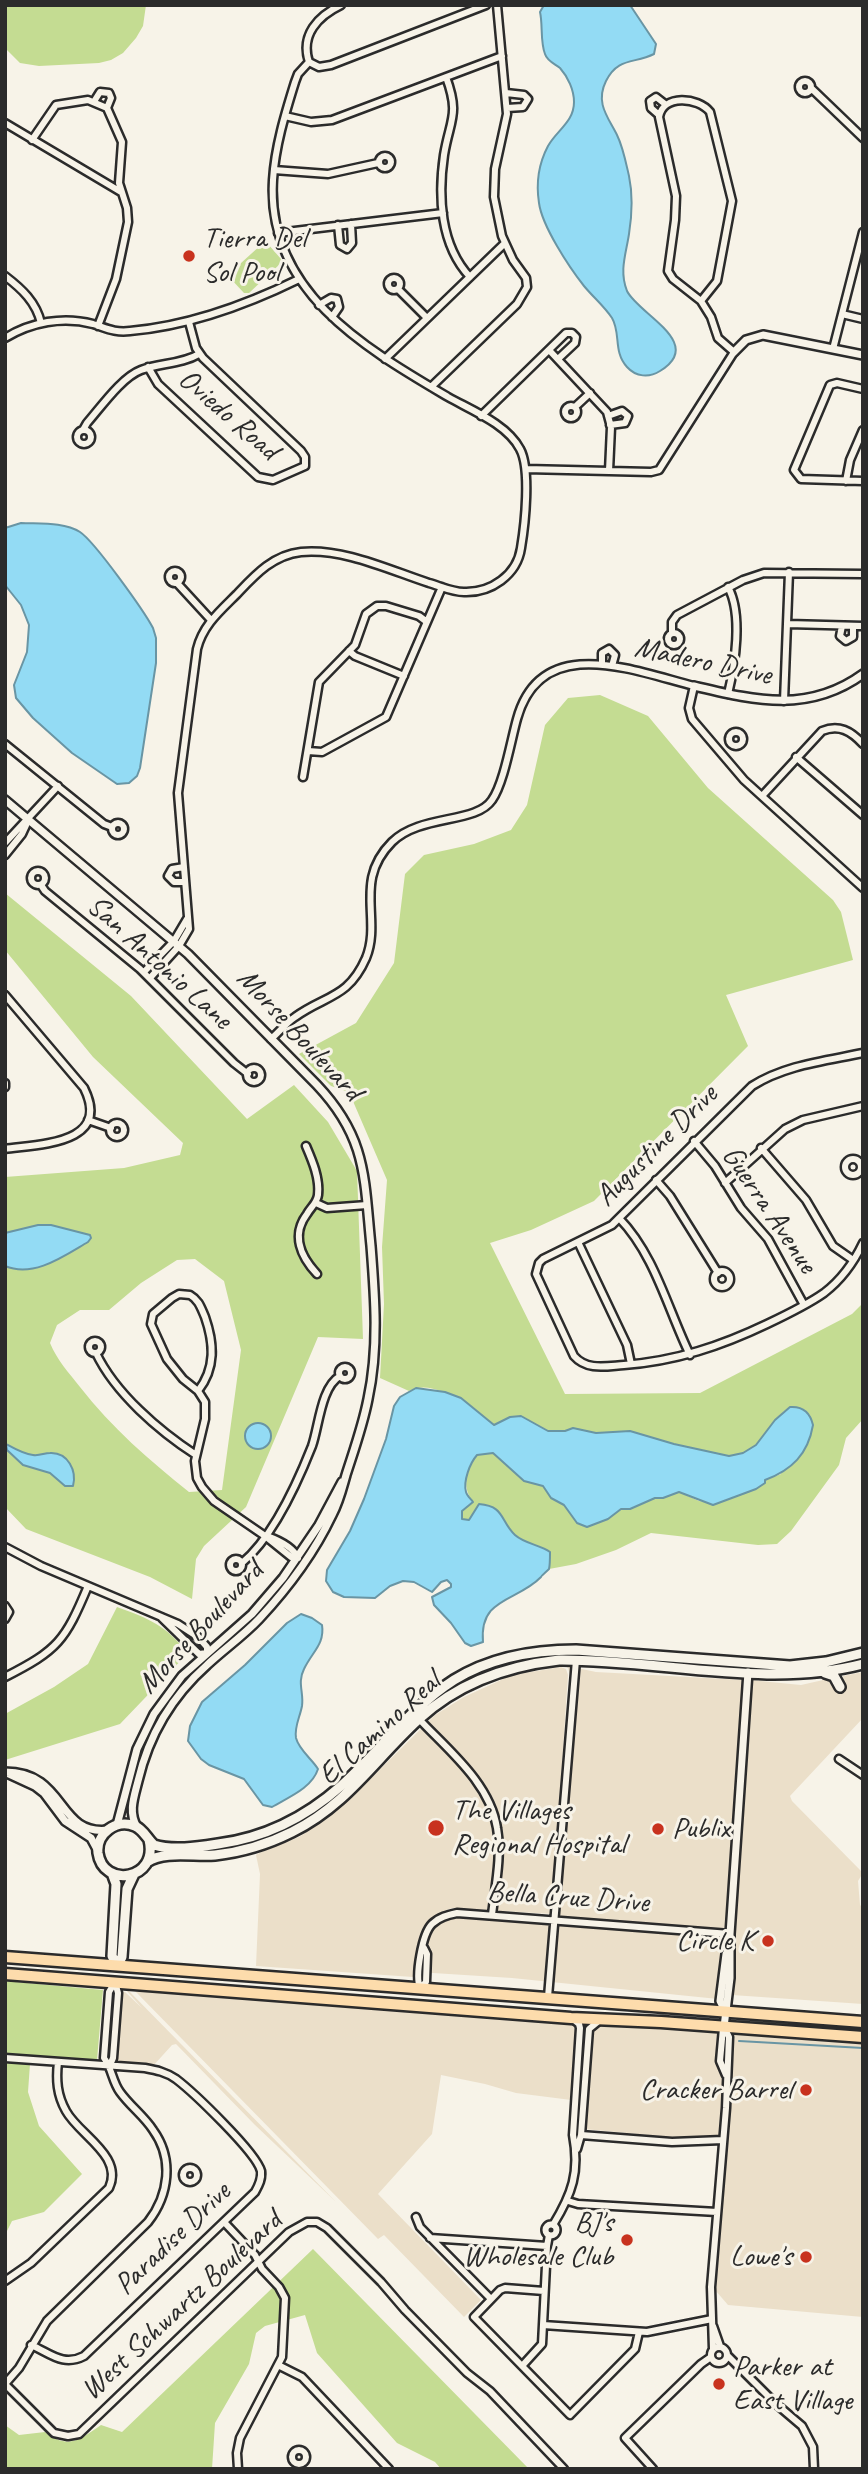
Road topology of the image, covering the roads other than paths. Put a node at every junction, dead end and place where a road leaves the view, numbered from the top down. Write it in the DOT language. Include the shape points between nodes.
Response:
graph roads {
  1 [pos="341,5"];
  2 [pos="486,5"];
  3 [pos="497,5"];
  4 [pos="330,8"];
  5 [pos="502,55"];
  6 [pos="309,62"];
  7 [pos="446,76"];
  8 [pos="811,88"];
  9 [pos="506,93"];
  10 [pos="95,100"];
  11 [pos="107,108"];
  12 [pos="507,108"];
  13 [pos="662,109"];
  14 [pos="285,116"];
  15 [pos="5,123"];
  16 [pos="863,138"];
  17 [pos="32,139"];
  18 [pos="378,163"];
  19 [pos="274,170"];
  20 [pos="121,192"];
  21 [pos="443,213"];
  22 [pos="351,224"];
  23 [pos="338,225"];
  24 [pos="863,232"];
  25 [pos="278,233"];
  26 [pos="505,243"];
  27 [pos="5,276"];
  28 [pos="470,277"];
  29 [pos="299,279"];
  30 [pos="398,289"];
  31 [pos="701,301"];
  32 [pos="319,304"];
  33 [pos="842,314"];
  34 [pos="332,317"];
  35 [pos="427,318"];
  36 [pos="863,319"];
  37 [pos="189,322"];
  38 [pos="41,324"];
  39 [pos="98,326"];
  40 [pos="5,338"];
  41 [pos="833,349"];
  42 [pos="549,350"];
  43 [pos="734,352"];
  44 [pos="199,354"];
  45 [pos="863,355"];
  46 [pos="385,359"];
  47 [pos="558,359"];
  48 [pos="148,367"];
  49 [pos="431,387"];
  50 [pos="863,389"];
  51 [pos="590,393"];
  52 [pos="575,407"];
  53 [pos="481,416"];
  54 [pos="608,416"];
  55 [pos="610,425"];
  56 [pos="83,430"];
  57 [pos="863,430"];
  58 [pos="526,469"];
  59 [pos="609,471"];
  60 [pos="846,481"];
  61 [pos="863,481"];
  62 [pos="789,572"];
  63 [pos="863,574"];
  64 [pos="177,583"];
  65 [pos="442,587"];
  66 [pos="728,587"];
  67 [pos="211,620"];
  68 [pos="427,622"];
  69 [pos="788,624"];
  70 [pos="842,626"];
  71 [pos="853,626"];
  72 [pos="863,626"];
  73 [pos="672,633"];
  74 [pos="349,651"];
  75 [pos="602,664"];
  76 [pos="612,666"];
  77 [pos="404,676"];
  78 [pos="860,676"];
  79 [pos="694,686"];
  80 [pos="863,686"];
  81 [pos="728,694"];
  82 [pos="784,701"];
  83 [pos="729,743"];
  84 [pos="5,744"];
  85 [pos="863,744"];
  86 [pos="308,751"];
  87 [pos="720,751"];
  88 [pos="796,757"];
  89 [pos="303,777"];
  90 [pos="58,786"];
  91 [pos="762,796"];
  92 [pos="5,800"];
  93 [pos="863,815"];
  94 [pos="29,820"];
  95 [pos="112,827"];
  96 [pos="5,844"];
  97 [pos="5,855"];
  98 [pos="184,867"];
  99 [pos="185,882"];
  100 [pos="41,885"];
  101 [pos="862,887"];
  102 [pos="176,943"];
  103 [pos="147,975"];
  104 [pos="5,995"];
  105 [pos="271,1039"];
  106 [pos="863,1053"];
  107 [pos="248,1073"];
  108 [pos="863,1106"];
  109 [pos="88,1120"];
  110 [pos="111,1128"];
  111 [pos="694,1141"];
  112 [pos="306,1146"];
  113 [pos="761,1148"];
  114 [pos="5,1149"];
  115 [pos="656,1180"];
  116 [pos="725,1183"];
  117 [pos="316,1203"];
  118 [pos="368,1205"];
  119 [pos="619,1218"];
  120 [pos="578,1242"];
  121 [pos="863,1243"];
  122 [pos="853,1260"];
  123 [pos="718,1273"];
  124 [pos="317,1274"];
  125 [pos="804,1305"];
  126 [pos="96,1353"];
  127 [pos="690,1355"];
  128 [pos="631,1364"];
  129 [pos="340,1376"];
  130 [pos="198,1391"];
  131 [pos="196,1455"];
  132 [pos="265,1536"];
  133 [pos="5,1547"];
  134 [pos="301,1560"];
  135 [pos="242,1563"];
  136 [pos="88,1586"];
  137 [pos="5,1606"];
  138 [pos="5,1619"];
  139 [pos="207,1653"];
  140 [pos="863,1653"];
  141 [pos="576,1655"];
  142 [pos="212,1660"];
  143 [pos="748,1662"];
  144 [pos="863,1664"];
  145 [pos="845,1669"];
  146 [pos="748,1672"];
  147 [pos="823,1673"];
  148 [pos="5,1677"];
  149 [pos="415,1715"];
  150 [pos="839,1759"];
  151 [pos="5,1772"];
  152 [pos="863,1775"];
  153 [pos="128,1781"];
  154 [pos="137,1783"];
  155 [pos="117,1825"];
  156 [pos="137,1827"];
  157 [pos="108,1830"];
  158 [pos="149,1840"];
  159 [pos="243,1845"];
  160 [pos="98,1851"];
  161 [pos="147,1862"];
  162 [pos="112,1873"];
  163 [pos="134,1874"];
  164 [pos="492,1915"];
  165 [pos="555,1919"];
  166 [pos="730,1934"];
  167 [pos="5,1957"];
  168 [pos="117,1965"];
  169 [pos="5,1974"];
  170 [pos="115,1982"];
  171 [pos="420,1988"];
  172 [pos="548,1997"];
  173 [pos="725,2011"];
  174 [pos="571,2018"];
  175 [pos="600,2020"];
  176 [pos="863,2022"];
  177 [pos="724,2027"];
  178 [pos="863,2037"];
  179 [pos="5,2058"];
  180 [pos="58,2062"];
  181 [pos="110,2065"];
  182 [pos="581,2135"];
  183 [pos="723,2140"];
  184 [pos="576,2151"];
  185 [pos="167,2174"];
  186 [pos="183,2174"];
  187 [pos="568,2201"];
  188 [pos="717,2212"];
  189 [pos="416,2217"];
  190 [pos="224,2222"];
  191 [pos="430,2238"];
  192 [pos="547,2246"];
  193 [pos="258,2262"];
  194 [pos="5,2281"];
  195 [pos="544,2291"];
  196 [pos="491,2299"];
  197 [pos="712,2322"];
  198 [pos="543,2325"];
  199 [pos="639,2332"];
  200 [pos="31,2345"];
  201 [pos="716,2347"];
  202 [pos="727,2355"];
  203 [pos="711,2357"];
  204 [pos="278,2365"];
  205 [pos="522,2366"];
  206 [pos="5,2384"];
  207 [pos="386,2468"];
  208 [pos="238,2469"];
  209 [pos="564,2469"];
  210 [pos="653,2469"];
  211 [pos="814,2469"];
  1 -- 4 [label="street"];
  2 -- 6 [label="street" via="331,65 319,67"];
  3 -- 5 [label="street"];
  4 -- 6 [label="street" via="310,32"];
  5 -- 7 [label="street"];
  5 -- 9 [label="street"];
  6 -- 14 [label="street" via="298,74"];
  7 -- 14 [label="street" via="332,120 311,122"];
  7 -- 21 [label="street" via="454,119 442,171"];
  8 -- 16 [label="street"];
  9 -- 12 [label="street"];
  9 -- 12 [label="street" via="524,95 528,100 523,107"];
  10 -- 11 [label="street"];
  10 -- 11 [label="street" via="100,93 109,93"];
  10 -- 17 [label="street" via="56,105"];
  11 -- 20 [label="street" via="122,142"];
  12 -- 26 [label="street" via="494,184"];
  13 -- 13 [label="street" via="658,98 651,100 650,108"];
  13 -- 31 [label="street" via="676,195 668,269 673,279"];
  13 -- 31 [label="street" via="672,101 704,105 710,112 732,197 717,281"];
  14 -- 19 [label="street"];
  15 -- 17 [label="street"];
  17 -- 20 [label="street"];
  18 -- 19 [label="street" via="328,174"];
  19 -- 25 [label="street"];
  20 -- 39 [label="street" via="128,222 116,279"];
  21 -- 22 [label="street"];
  21 -- 28 [label="street" via="453,254"];
  22 -- 23 [label="street"];
  22 -- 23 [label="street" via="352,243 347,249 340,245"];
  23 -- 25 [label="street"];
  24 -- 33 [label="street"];
  25 -- 29 [label="street"];
  26 -- 28 [label="street"];
  26 -- 49 [label="street" via="526,278 526,292"];
  27 -- 38 [label="street" via="29,298"];
  28 -- 35 [label="street"];
  29 -- 32 [label="street"];
  29 -- 37 [label="street"];
  30 -- 35 [label="street"];
  31 -- 43 [label="street" via="718,338"];
  32 -- 34 [label="street"];
  32 -- 34 [label="street" via="337,299 339,307"];
  33 -- 36 [label="street"];
  33 -- 41 [label="street"];
  34 -- 46 [label="street"];
  35 -- 46 [label="street"];
  37 -- 39 [label="street" via="120,332"];
  37 -- 44 [label="street"];
  38 -- 39 [label="street" via="72,321"];
  38 -- 40 [label="street"];
  41 -- 43 [label="street" via="763,335 746,340"];
  41 -- 45 [label="street"];
  42 -- 47 [label="street"];
  42 -- 47 [label="street" via="566,333 574,335 575,343"];
  42 -- 53 [label="street"];
  43 -- 59 [label="street" via="662,467 651,472"];
  44 -- 48 [label="street"];
  44 -- 48 [label="street, Oviedo Road" via="305,457 305,466 268,481 257,477 158,384"];
  46 -- 49 [label="street"];
  47 -- 51 [label="street"];
  48 -- 56 [label="street" via="130,375"];
  49 -- 53 [label="street"];
  50 -- 60 [label="street" via="830,385 795,465 802,479"];
  51 -- 52 [label="street"];
  51 -- 54 [label="street"];
  53 -- 58 [label="street" via="516,442"];
  54 -- 55 [label="street"];
  54 -- 55 [label="street" via="622,411 628,416 625,423"];
  55 -- 59 [label="street"];
  57 -- 60 [label="street"];
  58 -- 59 [label="street"];
  58 -- 65 [label="street" via="522,545 511,571 480,592"];
  60 -- 61 [label="street"];
  62 -- 63 [label="street"];
  62 -- 66 [label="street" via="756,575"];
  62 -- 69 [label="street"];
  64 -- 67 [label="street"];
  65 -- 67 [label="street" via="335,553 300,552 261,570"];
  65 -- 68 [label="street"];
  66 -- 73 [label="street" via="677,615"];
  66 -- 81 [label="street" via="735,613"];
  67 -- 98 [label="street" via="197,649 178,782"];
  68 -- 74 [label="street" via="377,606 366,614"];
  68 -- 77 [label="street"];
  69 -- 70 [label="street"];
  69 -- 82 [label="street"];
  70 -- 71 [label="street"];
  70 -- 71 [label="street" via="840,636 846,641 853,637"];
  71 -- 72 [label="street"];
  74 -- 77 [label="street"];
  74 -- 86 [label="street" via="318,682"];
  75 -- 76 [label="street, Madero Drive"];
  75 -- 76 [label="street, Madero Drive" via="602,653 609,649 615,655"];
  75 -- 105 [label="street, Madero Drive" via="560,668 528,694 488,806 413,828 388,847 376,864 372,881 370,942 363,963 342,991 296,1016"];
  76 -- 79 [label="street, Madero Drive"];
  77 -- 86 [label="street" via="384,719 322,752"];
  78 -- 80 [label="street"];
  78 -- 82 [label="street, Madero Drive" via="823,694"];
  79 -- 81 [label="street, Madero Drive"];
  79 -- 87 [label="street" via="690,716"];
  81 -- 82 [label="street, Madero Drive"];
  83 -- 87 [label="street"];
  84 -- 90 [label="street"];
  85 -- 88 [label="street" via="849,732 828,729"];
  86 -- 89 [label="street"];
  87 -- 91 [label="street"];
  88 -- 91 [label="street"];
  88 -- 93 [label="street"];
  90 -- 94 [label="street"];
  90 -- 95 [label="street"];
  91 -- 101 [label="street"];
  92 -- 94 [label="street, Morse Boulevard"];
  94 -- 96 [label="street"];
  94 -- 97 [label="street"];
  94 -- 102 [label="street, Morse Boulevard"];
  98 -- 99 [label="street"];
  98 -- 99 [label="street" via="172,869 168,876 171,881"];
  99 -- 102 [label="street" via="189,929"];
  100 -- 103 [label="street, San Antonio Lane"];
  102 -- 103 [label="street"];
  102 -- 105 [label="street, Morse Boulevard"];
  103 -- 107 [label="street, San Antonio Lane"];
  104 -- 109 [label="street" via="84,1088"];
  105 -- 118 [label="street, Morse Boulevard" via="342,1115 358,1149"];
  106 -- 111 [label="street, Augustine Drive" via="792,1068 761,1080"];
  108 -- 113 [label="street" via="803,1120"];
  109 -- 110 [label="street"];
  109 -- 114 [label="street" via="69,1139"];
  111 -- 115 [label="street, Augustine Drive"];
  111 -- 116 [label="street, Guerra Avenue"];
  112 -- 117 [label="street" via="316,1174"];
  113 -- 116 [label="street"];
  113 -- 122 [label="street" via="806,1200 833,1246"];
  115 -- 119 [label="street, Augustine Drive"];
  115 -- 123 [label="street"];
  116 -- 125 [label="street, Guerra Avenue" via="768,1239"];
  117 -- 118 [label="street" via="327,1208"];
  117 -- 124 [label="street" via="302,1220 299,1242 303,1257"];
  118 -- 134 [label="street, Morse Boulevard" via="376,1314 363,1423 346,1476"];
  119 -- 120 [label="street, Augustine Drive"];
  119 -- 127 [label="street" via="646,1257"];
  120 -- 128 [label="street" via="627,1345"];
  120 -- 128 [label="street, Augustine Drive" via="543,1259 537,1279 576,1359 589,1366"];
  121 -- 122 [label="street, Augustine Drive"];
  122 -- 125 [label="street, Augustine Drive" via="834,1284"];
  125 -- 127 [label="street, Augustine Drive"];
  126 -- 131 [label="street" via="143,1414"];
  127 -- 128 [label="street, Augustine Drive"];
  129 -- 132 [label="street" via="328,1388 304,1465"];
  130 -- 130 [label="street" via="210,1368 212,1336 198,1302 190,1294 179,1294 153,1314 152,1330 176,1371"];
  130 -- 131 [label="street" via="205,1402 205,1419"];
  131 -- 132 [label="street" via="197,1478 207,1494"];
  132 -- 134 [label="street"];
  132 -- 135 [label="street"];
  133 -- 136 [label="street"];
  134 -- 139 [label="street, Morse Boulevard" via="252,1614"];
  134 -- 142 [label="street, Morse Boulevard" via="258,1620"];
  136 -- 139 [label="street" via="162,1618 199,1654"];
  136 -- 148 [label="street" via="60,1641 42,1658"];
  137 -- 138 [label="street" via="9,1612"];
  139 -- 142 [label="street"];
  139 -- 153 [label="street, Morse Boulevard" via="182,1676 154,1714"];
  140 -- 143 [label="main road, El Camino Real" via="802,1665"];
  141 -- 143 [label="main road, El Camino Real"];
  141 -- 146 [label="main road, El Camino Real"];
  141 -- 149 [label="main road, El Camino Real" via="504,1669"];
  141 -- 165 [label="street"];
  142 -- 154 [label="street, Morse Boulevard" via="161,1719 144,1754"];
  143 -- 146 [label="main road"];
  144 -- 145 [label="main road, El Camino Real"];
  145 -- 147 [label="main road, El Camino Real"];
  145 -- 147 [label="main road" via="840,1687 834,1676"];
  146 -- 147 [label="main road, El Camino Real"];
  146 -- 166 [label="street"];
  149 -- 159 [label="main road, El Camino Real" via="351,1791 291,1833"];
  149 -- 164 [label="street" via="471,1775 494,1815 498,1849"];
  150 -- 152 [label="street"];
  151 -- 157 [label="street" via="32,1776 50,1789 78,1823"];
  151 -- 160 [label="street" via="44,1793 65,1821 91,1839"];
  153 -- 154 [label="street"];
  153 -- 155 [label="street, Morse Boulevard"];
  154 -- 156 [label="street, Morse Boulevard" via="131,1815"];
  155 -- 156 [label="main road"];
  155 -- 157 [label="main road"];
  156 -- 158 [label="main road"];
  157 -- 160 [label="main road"];
  158 -- 159 [label="main road, El Camino Real" via="159,1846"];
  158 -- 161 [label="main road"];
  159 -- 161 [label="main road, El Camino Real" via="205,1856 159,1856"];
  160 -- 162 [label="main road" via="102,1864"];
  161 -- 163 [label="main road"];
  162 -- 163 [label="main road"];
  162 -- 168 [label="main road" via="116,1884 112,1956"];
  163 -- 168 [label="main road" via="127,1889 122,1957"];
  164 -- 165 [label="street, Bella Cruz Drive"];
  164 -- 171 [label="street, Bella Cruz Drive" via="457,1913 440,1918 428,1929 426,1982"];
  165 -- 166 [label="street, Bella Cruz Drive"];
  165 -- 172 [label="street"];
  166 -- 173 [label="street"];
  167 -- 168 [label="highway"];
  168 -- 170 [label="highway"];
  168 -- 171 [label="highway"];
  169 -- 170 [label="highway"];
  170 -- 174 [label="highway"];
  170 -- 181 [label="street" via="118,1997"];
  171 -- 172 [label="highway"];
  172 -- 173 [label="highway"];
  173 -- 176 [label="highway"];
  173 -- 177 [label="street"];
  174 -- 175 [label="highway"];
  174 -- 184 [label="street" via="580,2028 573,2135"];
  175 -- 177 [label="highway"];
  175 -- 182 [label="street" via="589,2029"];
  177 -- 178 [label="highway"];
  177 -- 183 [label="street" via="720,2061 727,2077"];
  179 -- 180 [label="street, Paradise Drive"];
  180 -- 181 [label="street, Paradise Drive"];
  180 -- 194 [label="street" via="62,2103 72,2121 108,2159 113,2179 31,2263"];
  181 -- 185 [label="street" via="118,2090 158,2137"];
  181 -- 190 [label="street, Paradise Drive" via="155,2070 175,2079 253,2155 260,2170 258,2188"];
  182 -- 183 [label="street" via="672,2142"];
  182 -- 184 [label="street"];
  183 -- 188 [label="street"];
  184 -- 187 [label="street"];
  185 -- 186 [label="street"];
  185 -- 200 [label="street" via="163,2197 148,2222 52,2315"];
  187 -- 188 [label="street"];
  187 -- 192 [label="street" via="553,2225 546,2228"];
  188 -- 197 [label="street"];
  189 -- 191 [label="street"];
  190 -- 193 [label="street"];
  190 -- 200 [label="street, Paradise Drive" via="84,2356 62,2361"];
  191 -- 192 [label="street"];
  191 -- 196 [label="street"];
  192 -- 195 [label="street"];
  193 -- 204 [label="street" via="285,2298"];
  193 -- 206 [label="street, West Schwartz Boulevard" via="79,2434 54,2433"];
  193 -- 209 [label="street, West Schwartz Boulevard" via="297,2225 307,2221 322,2224"];
  195 -- 196 [label="street" via="505,2288"];
  195 -- 198 [label="street"];
  196 -- 205 [label="street" via="474,2317"];
  197 -- 199 [label="street"];
  197 -- 201 [label="street"];
  198 -- 199 [label="street"];
  198 -- 205 [label="street" via="542,2344"];
  199 -- 205 [label="street" via="635,2349 570,2415"];
  200 -- 206 [label="street"];
  201 -- 202 [label="street" via="724,2348"];
  201 -- 203 [label="street"];
  202 -- 203 [label="street" via="720,2363"];
  202 -- 211 [label="street" via="802,2426 813,2446"];
  203 -- 210 [label="street" via="625,2438"];
  204 -- 207 [label="street" via="302,2377"];
  204 -- 208 [label="street" via="240,2438"];
}
